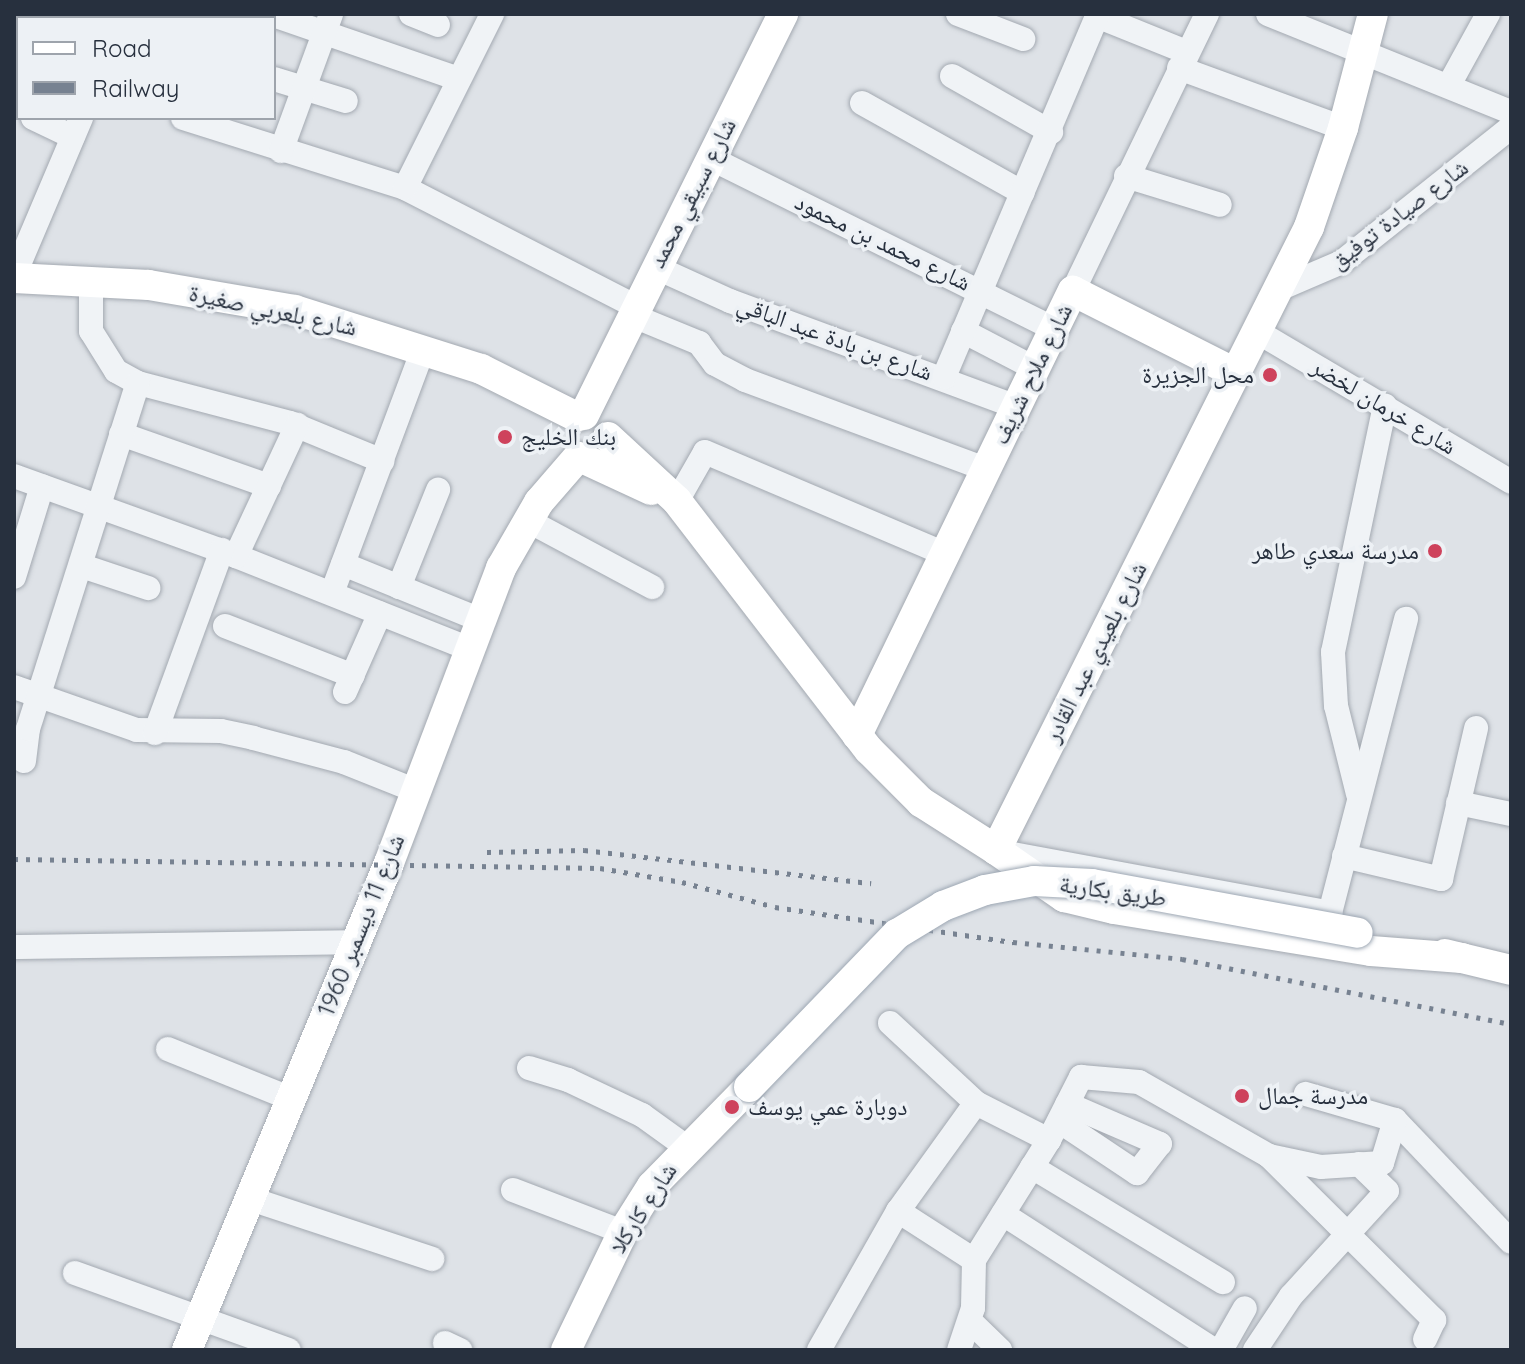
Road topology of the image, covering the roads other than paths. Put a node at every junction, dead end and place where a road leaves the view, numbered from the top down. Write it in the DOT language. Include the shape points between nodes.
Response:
graph roads {
  1 [pos="270,14"];
  2 [pos="411,14"];
  3 [pos="492,14"];
  4 [pos="783,14"];
  5 [pos="958,14"];
  6 [pos="1207,14"];
  7 [pos="1268,14"];
  8 [pos="1373,14"];
  9 [pos="1488,14"];
  10 [pos="1097,15"];
  11 [pos="328,24"];
  12 [pos="438,25"];
  13 [pos="1023,39"];
  14 [pos="1366,49"];
  15 [pos="1183,60"];
  16 [pos="952,76"];
  17 [pos="459,79"];
  18 [pos="276,80"];
  19 [pos="1449,85"];
  20 [pos="304,89"];
  21 [pos="346,101"];
  22 [pos="862,103"];
  23 [pos="1511,112"];
  24 [pos="42,120"];
  25 [pos="189,120"];
  26 [pos="1511,127"];
  27 [pos="77,128"];
  28 [pos="1343,128"];
  29 [pos="1051,132"];
  30 [pos="281,151"];
  31 [pos="710,158"];
  32 [pos="1126,176"];
  33 [pos="405,188"];
  34 [pos="1023,193"];
  35 [pos="1220,205"];
  36 [pos="655,267"];
  37 [pos="14,277"];
  38 [pos="91,281"];
  39 [pos="980,289"];
  40 [pos="1279,289"];
  41 [pos="1073,291"];
  42 [pos="633,310"];
  43 [pos="1055,329"];
  44 [pos="963,331"];
  45 [pos="1256,331"];
  46 [pos="423,349"];
  47 [pos="1034,368"];
  48 [pos="1235,373"];
  49 [pos="944,377"];
  50 [pos="138,383"];
  51 [pos="1385,405"];
  52 [pos="1016,407"];
  53 [pos="297,425"];
  54 [pos="121,434"];
  55 [pos="583,436"];
  56 [pos="382,461"];
  57 [pos="986,469"];
  58 [pos="14,476"];
  59 [pos="1511,482"];
  60 [pos="42,486"];
  61 [pos="269,486"];
  62 [pos="438,490"];
  63 [pos="677,501"];
  64 [pos="97,504"];
  65 [pos="533,511"];
  66 [pos="229,553"];
  67 [pos="945,554"];
  68 [pos="343,564"];
  69 [pos="82,566"];
  70 [pos="14,577"];
  71 [pos="399,587"];
  72 [pos="652,587"];
  73 [pos="148,588"];
  74 [pos="332,593"];
  75 [pos="380,613"];
  76 [pos="1406,619"];
  77 [pos="481,620"];
  78 [pos="225,626"];
  79 [pos="470,649"];
  80 [pos="14,687"];
  81 [pos="41,697"];
  82 [pos="1476,728"];
  83 [pos="155,733"];
  84 [pos="857,735"];
  85 [pos="24,761"];
  86 [pos="414,790"];
  87 [pos="1359,795"];
  88 [pos="1458,803"];
  89 [pos="1511,814"];
  90 [pos="996,850"];
  91 [pos="1344,856"];
  92 [pos="355,942"];
  93 [pos="14,947"];
  94 [pos="1462,958"];
  95 [pos="1511,970"];
  96 [pos="890,1023"];
  97 [pos="168,1049"];
  98 [pos="529,1068"];
  99 [pos="749,1087"];
  100 [pos="1306,1094"];
  101 [pos="289,1098"];
  102 [pos="976,1103"];
  103 [pos="1395,1120"];
  104 [pos="1058,1121"];
  105 [pos="685,1146"];
  106 [pos="1269,1156"];
  107 [pos="1359,1164"];
  108 [pos="1032,1167"];
  109 [pos="513,1190"];
  110 [pos="251,1199"];
  111 [pos="898,1211"];
  112 [pos="1003,1214"];
  113 [pos="623,1232"];
  114 [pos="1347,1235"];
  115 [pos="1511,1242"];
  116 [pos="432,1259"];
  117 [pos="974,1260"];
  118 [pos="75,1273"];
  119 [pos="1223,1282"];
  120 [pos="1245,1308"];
  121 [pos="200,1316"];
  122 [pos="970,1321"];
  123 [pos="1426,1346"];
  124 [pos="187,1350"];
  125 [pos="289,1350"];
  126 [pos="566,1350"];
  127 [pos="819,1350"];
  128 [pos="959,1350"];
  129 [pos="1000,1350"];
  130 [pos="1214,1350"];
  131 [pos="1221,1350"];
  132 [pos="1255,1350"];
  1 -- 11 [label="street"];
  2 -- 12 [label="street"];
  3 -- 17 [label="street"];
  4 -- 31 [label="main road, شارع سبيقي محمد"];
  5 -- 13 [label="street"];
  6 -- 15 [label="street, شارع ملاح شريف"];
  7 -- 14 [label="street"];
  8 -- 14 [label="main road, شارع بلعيدي عبد القادر"];
  9 -- 19 [label="street"];
  10 -- 15 [label="street"];
  10 -- 29 [label="street"];
  11 -- 17 [label="street"];
  11 -- 20 [label="street"];
  14 -- 19 [label="street"];
  14 -- 28 [label="main road, شارع بلعيدي عبد القادر"];
  15 -- 28 [label="street"];
  15 -- 32 [label="street, شارع ملاح شريف"];
  16 -- 29 [label="street"];
  17 -- 33 [label="street"];
  18 -- 20 [label="street"];
  19 -- 23 [label="street"];
  20 -- 21 [label="street"];
  20 -- 30 [label="street"];
  22 -- 34 [label="street"];
  24 -- 27 [label="street"];
  25 -- 30 [label="street"];
  26 -- 40 [label="street, شارع صيادة توفيق" via="1342,262"];
  27 -- 37 [label="street"];
  28 -- 40 [label="main road, شارع بلعيدي عبد القادر" via="1309,227"];
  29 -- 34 [label="street"];
  30 -- 33 [label="street"];
  31 -- 36 [label="main road, شارع سبيقي محمد"];
  31 -- 39 [label="street, شارع محمد بن محمود"];
  32 -- 35 [label="street"];
  32 -- 41 [label="street, شارع ملاح شريف"];
  33 -- 42 [label="street"];
  34 -- 39 [label="street"];
  36 -- 42 [label="main road, شارع سبيقي محمد"];
  36 -- 49 [label="street, شارع بن بادة عبد الباقي" via="730,301"];
  37 -- 38 [label="main road, شارع بلعربي صغيرة"];
  38 -- 46 [label="main road, شارع بلعربي صغيرة" via="149,285 295,310"];
  38 -- 50 [label="street" via="91,331 116,371"];
  39 -- 43 [label="street, شارع محمد بن محمود"];
  39 -- 44 [label="street"];
  40 -- 45 [label="main road, شارع بلعيدي عبد القادر"];
  41 -- 43 [label="main road, شارع ملاح شريف"];
  41 -- 48 [label="main road"];
  42 -- 55 [label="main road, شارع سبيقي محمد" via="602,372"];
  42 -- 57 [label="street" via="699,343 715,364 745,380"];
  43 -- 47 [label="main road, شارع ملاح شريف"];
  44 -- 47 [label="street"];
  44 -- 49 [label="street"];
  45 -- 48 [label="main road, شارع بلعيدي عبد القادر"];
  45 -- 51 [label="street, شارع خرمان لخضر"];
  46 -- 55 [label="main road, شارع بلعربي صغيرة" via="523,388"];
  46 -- 56 [label="street"];
  47 -- 52 [label="main road, شارع ملاح شريف"];
  48 -- 90 [label="main road, شارع بلعيدي عبد القادر"];
  49 -- 52 [label="street, شارع بن بادة عبد الباقي"];
  50 -- 53 [label="street"];
  50 -- 54 [label="street"];
  51 -- 59 [label="street, شارع خرمان لخضر"];
  51 -- 87 [label="street" via="1333,652 1336,706"];
  52 -- 57 [label="main road, شارع ملاح شريف"];
  53 -- 56 [label="street"];
  53 -- 61 [label="street"];
  54 -- 61 [label="street"];
  54 -- 64 [label="street"];
  55 -- 63 [label="main road"];
  55 -- 65 [label="main road, شارع 11 ديسمبر 1960"];
  56 -- 68 [label="street"];
  57 -- 67 [label="main road, شارع ملاح شريف"];
  58 -- 60 [label="street"];
  60 -- 64 [label="street"];
  60 -- 70 [label="street"];
  61 -- 66 [label="street"];
  62 -- 71 [label="street"];
  63 -- 67 [label="street" via="705,452"];
  63 -- 84 [label="main road"];
  64 -- 66 [label="street"];
  64 -- 69 [label="street"];
  65 -- 72 [label="street"];
  65 -- 77 [label="main road, شارع 11 ديسمبر 1960"];
  66 -- 74 [label="street"];
  66 -- 83 [label="street"];
  67 -- 84 [label="main road, شارع ملاح شريف"];
  68 -- 71 [label="street"];
  68 -- 74 [label="street"];
  69 -- 73 [label="street"];
  69 -- 81 [label="street"];
  71 -- 77 [label="street"];
  74 -- 75 [label="street"];
  75 -- 78 [label="street" via="349,684"];
  75 -- 79 [label="street"];
  76 -- 87 [label="street"];
  77 -- 79 [label="main road, شارع 11 ديسمبر 1960"];
  79 -- 86 [label="main road, شارع 11 ديسمبر 1960"];
  80 -- 81 [label="street"];
  81 -- 83 [label="street"];
  81 -- 85 [label="street" via="28,729"];
  82 -- 88 [label="street"];
  83 -- 86 [label="street" via="196,730 253,738 344,762"];
  84 -- 90 [label="main road" via="921,802"];
  86 -- 92 [label="main road, شارع 11 ديسمبر 1960"];
  87 -- 91 [label="street"];
  88 -- 89 [label="street"];
  88 -- 91 [label="street" via="1441,879"];
  90 -- 91 [label="street" via="1330,913"];
  90 -- 94 [label="main road" via="1064,897 1114,909 1371,951"];
  92 -- 93 [label="street"];
  92 -- 101 [label="main road, شارع 11 ديسمبر 1960"];
  94 -- 95 [label="main road"];
  94 -- 99 [label="main road, طريق بكارية, bridge" via="1358,933 1092,884 1034,881 985,890 943,906 897,934"];
  96 -- 102 [label="street"];
  97 -- 101 [label="street"];
  98 -- 105 [label="street" via="642,1115"];
  99 -- 105 [label="main road, شارع كاركلا"];
  100 -- 103 [label="street"];
  101 -- 110 [label="main road, شارع 11 ديسمبر 1960"];
  102 -- 104 [label="street"];
  102 -- 111 [label="street"];
  103 -- 107 [label="street" via="1382,1163"];
  103 -- 115 [label="street"];
  104 -- 106 [label="street" via="1081,1077 1139,1082"];
  104 -- 108 [label="street"];
  105 -- 113 [label="main road, شارع كاركلا"];
  106 -- 107 [label="street" via="1321,1167"];
  106 -- 114 [label="street"];
  107 -- 114 [label="street" via="1387,1191"];
  108 -- 112 [label="street"];
  108 -- 119 [label="street"];
  109 -- 113 [label="street"];
  110 -- 116 [label="street"];
  110 -- 121 [label="main road, شارع 11 ديسمبر 1960"];
  111 -- 117 [label="street"];
  111 -- 127 [label="street"];
  112 -- 117 [label="street"];
  112 -- 130 [label="street"];
  113 -- 126 [label="main road, شارع كاركلا"];
  114 -- 123 [label="street" via="1434,1320"];
  114 -- 132 [label="street" via="1291,1296"];
  117 -- 122 [label="street"];
  118 -- 121 [label="street"];
  120 -- 131 [label="street"];
  121 -- 124 [label="main road, شارع 11 ديسمبر 1960"];
  121 -- 125 [label="street"];
  122 -- 128 [label="street"];
  122 -- 129 [label="street"];
}
